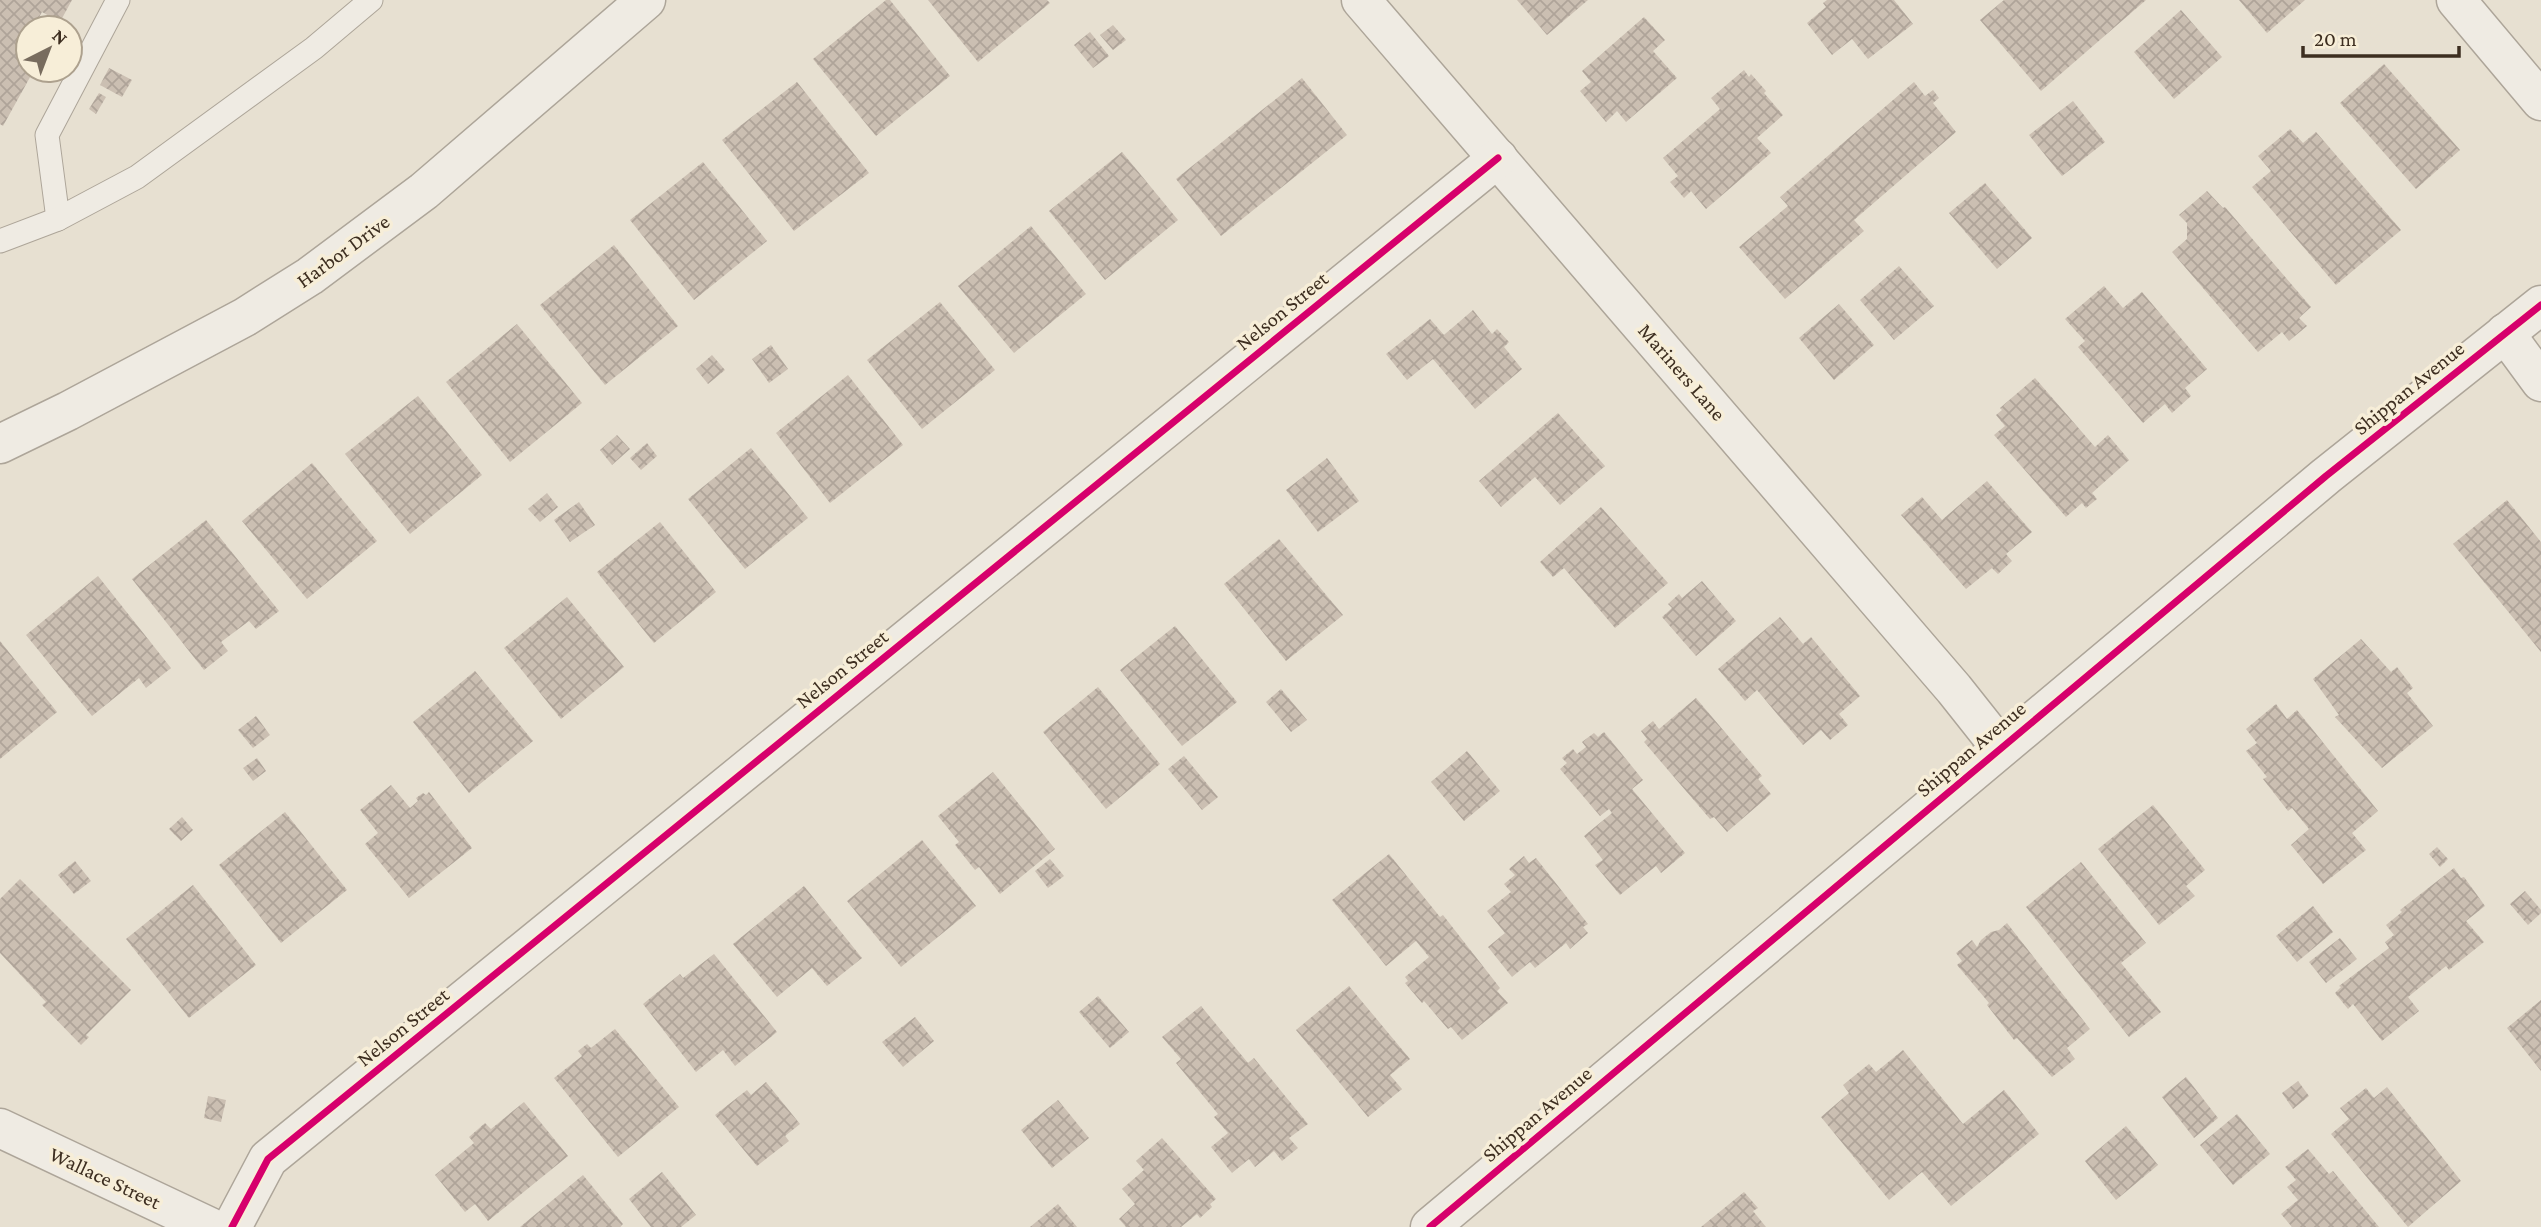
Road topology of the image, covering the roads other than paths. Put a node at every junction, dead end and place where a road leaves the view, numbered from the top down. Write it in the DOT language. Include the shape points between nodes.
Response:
graph roads {
  1 [pos="118,0"];
  2 [pos="371,0"];
  3 [pos="646,0"];
  4 [pos="1361,0"];
  5 [pos="2456,0"];
  6 [pos="2541,101"];
  7 [pos="1498,158"];
  8 [pos="58,219"];
  9 [pos="0,241"];
  10 [pos="2541,305"];
  11 [pos="2505,333"];
  12 [pos="2541,382"];
  13 [pos="0,444"];
  14 [pos="2000,747"];
  15 [pos="0,1128"];
  16 [pos="210,1227"];
  17 [pos="232,1227"];
  18 [pos="1430,1227"];
  1 -- 8 [label="lane" via="47,135"];
  2 -- 8 [label="lane" via="314,48 137,177"];
  3 -- 13 [label="street, Harbor Drive" via="424,191 310,276 245,317"];
  4 -- 7 [label="street, Mariners Lane"];
  5 -- 6 [label="street"];
  7 -- 14 [label="street, Mariners Lane"];
  7 -- 17 [label="street, Nelson Street" via="268,1159"];
  8 -- 9 [label="lane"];
  10 -- 11 [label="street, Shippan Avenue"];
  11 -- 12 [label="street"];
  11 -- 14 [label="street, Shippan Avenue"];
  14 -- 18 [label="street, Shippan Avenue"];
  15 -- 16 [label="street, Wallace Street"];
}
